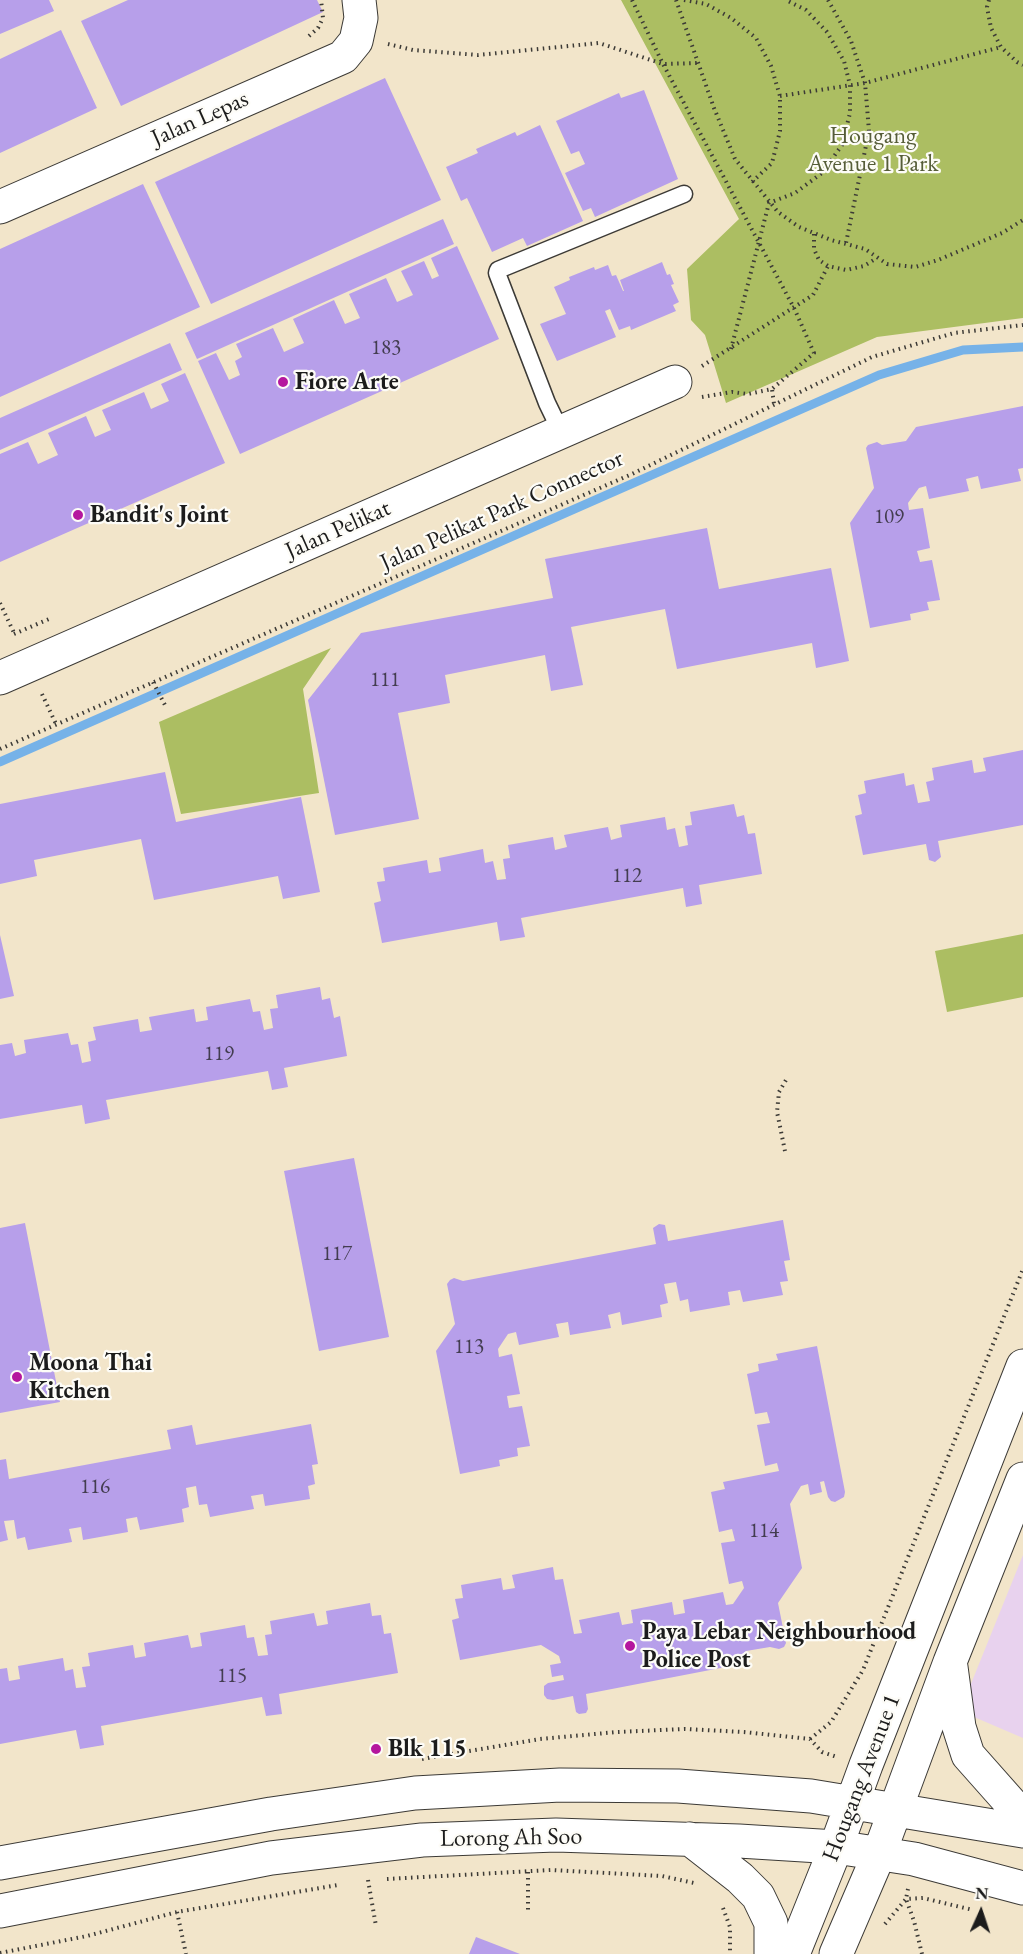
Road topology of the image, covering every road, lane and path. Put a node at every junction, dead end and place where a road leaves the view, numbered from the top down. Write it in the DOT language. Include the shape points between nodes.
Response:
graph roads {
  1 [pos="359,0"];
  2 [pos="632,0"];
  3 [pos="676,0"];
  4 [pos="684,0"];
  5 [pos="786,0"];
  6 [pos="828,0"];
  7 [pos="989,0"];
  8 [pos="385,43"];
  9 [pos="1001,47"];
  10 [pos="699,63"];
  11 [pos="663,64"];
  12 [pos="1023,65"];
  13 [pos="865,83"];
  14 [pos="850,85"];
  15 [pos="780,96"];
  16 [pos="752,182"];
  17 [pos="684,194"];
  18 [pos="769,202"];
  19 [pos="0,207"];
  20 [pos="1023,220"];
  21 [pos="814,234"];
  22 [pos="758,242"];
  23 [pos="846,243"];
  24 [pos="876,258"];
  25 [pos="828,266"];
  26 [pos="794,308"];
  27 [pos="1023,325"];
  28 [pos="731,349"];
  29 [pos="675,382"];
  30 [pos="772,389"];
  31 [pos="774,404"];
  32 [pos="561,432"];
  33 [pos="3,668"];
  34 [pos="153,682"];
  35 [pos="166,707"];
  36 [pos="0,749"];
  37 [pos="786,1080"];
  38 [pos="785,1151"];
  39 [pos="1023,1269"];
  40 [pos="1023,1366"];
  41 [pos="1023,1479"];
  42 [pos="950,1662"];
  43 [pos="822,1752"];
  44 [pos="852,1802"];
  45 [pos="897,1809"];
  46 [pos="1023,1814"];
  47 [pos="1023,1831"];
  48 [pos="690,1839"];
  49 [pos="836,1847"];
  50 [pos="879,1854"];
  51 [pos="0,1863"];
  52 [pos="528,1872"];
  53 [pos="368,1880"];
  54 [pos="357,1881"];
  55 [pos="346,1883"];
  56 [pos="701,1885"];
  57 [pos="1023,1888"];
  58 [pos="906,1899"];
  59 [pos="719,1901"];
  60 [pos="0,1911"];
  61 [pos="977,1911"];
  62 [pos="177,1912"];
  63 [pos="528,1912"];
  64 [pos="376,1926"];
  65 [pos="878,1932"];
  66 [pos="0,1953"];
  67 [pos="186,1954"];
  68 [pos="730,1954"];
  69 [pos="771,1954"];
  70 [pos="793,1954"];
  71 [pos="836,1954"];
  72 [pos="922,1954"];
  1 -- 19 [label="main road, Jalan Lepas" via="361,18 356,41 343,57"];
  2 -- 11 [label="path"];
  3 -- 10 [label="path"];
  4 -- 15 [label="path" via="706,4 756,38 771,66"];
  5 -- 14 [label="path" via="806,10 827,32 844,62"];
  6 -- 13 [label="path" via="851,41"];
  7 -- 9 [label="path" via="991,28"];
  8 -- 11 [label="path" via="413,50 478,55 599,43"];
  9 -- 12 [label="path"];
  9 -- 13 [label="path"];
  10 -- 11 [label="path"];
  10 -- 16 [label="path" via="735,159"];
  11 -- 22 [label="path"];
  13 -- 14 [label="path"];
  13 -- 23 [label="path" via="869,130"];
  14 -- 15 [label="path"];
  14 -- 18 [label="path" via="850,113 842,145 822,173 795,194"];
  15 -- 16 [label="path" via="780,131 772,163"];
  16 -- 18 [label="path"];
  17 -- 32 [label="lane" via="498,270"];
  18 -- 21 [label="path" via="778,213"];
  18 -- 22 [label="path"];
  20 -- 24 [label="path" via="1002,233 915,267 887,264"];
  21 -- 23 [label="path"];
  21 -- 25 [label="path" via="814,249 819,260"];
  22 -- 26 [label="path"];
  22 -- 28 [label="path"];
  23 -- 24 [label="path" via="865,249"];
  24 -- 25 [label="path" via="846,270"];
  25 -- 26 [label="path" via="813,295"];
  26 -- 28 [label="path"];
  26 -- 30 [label="path" via="814,353"];
  27 -- 31 [label="path, Jalan Pelikat Park Connector" via="954,333 872,357"];
  28 -- 29 [label="path"];
  29 -- 30 [label="path" via="681,401"];
  29 -- 32 [label="main road, Jalan Pelikat"];
  30 -- 31 [label="path"];
  31 -- 34 [label="path, Jalan Pelikat Park Connector" via="632,474"];
  32 -- 33 [label="main road, Jalan Pelikat"];
  34 -- 35 [label="path"];
  34 -- 36 [label="path, Jalan Pelikat Park Connector"];
  37 -- 38 [label="path" via="779,1092 777,1112"];
  39 -- 43 [label="path" via="863,1670 831,1722 810,1739"];
  40 -- 44 [label="main road, Hougang Avenue 1"];
  41 -- 42 [label="main road, Hougang Avenue 1"];
  42 -- 45 [label="main road, Hougang Avenue 1"];
  42 -- 46 [label="main road" via="959,1727 968,1755"];
  44 -- 45 [label="main road, Lorong Ah Soo"];
  44 -- 49 [label="main road, Hougang Avenue 1"];
  44 -- 51 [label="main road, Lorong Ah Soo" via="678,1786 560,1785 415,1793 271,1814"];
  45 -- 47 [label="main road, Lorong Ah Soo"];
  45 -- 50 [label="main road, Hougang Avenue 1"];
  48 -- 49 [label="main road, Lorong Ah Soo"];
  48 -- 60 [label="main road, Lorong Ah Soo" via="556,1835 422,1840 271,1858"];
  48 -- 69 [label="main road" via="758,1896 771,1923"];
  49 -- 50 [label="main road, Lorong Ah Soo"];
  49 -- 70 [label="main road, Hougang Avenue 1"];
  50 -- 57 [label="main road, Lorong Ah Soo" via="914,1859"];
  50 -- 71 [label="main road, Hougang Avenue 1"];
  52 -- 53 [label="path"];
  52 -- 56 [label="path" via="662,1876"];
  52 -- 63 [label="path"];
  53 -- 54 [label="path"];
  53 -- 64 [label="path"];
  55 -- 62 [label="path"];
  58 -- 61 [label="path" via="923,1898"];
  58 -- 65 [label="path"];
  58 -- 72 [label="path"];
  59 -- 68 [label="path" via="730,1926"];
  62 -- 66 [label="path" via="87,1936"];
  62 -- 67 [label="path"];
}
